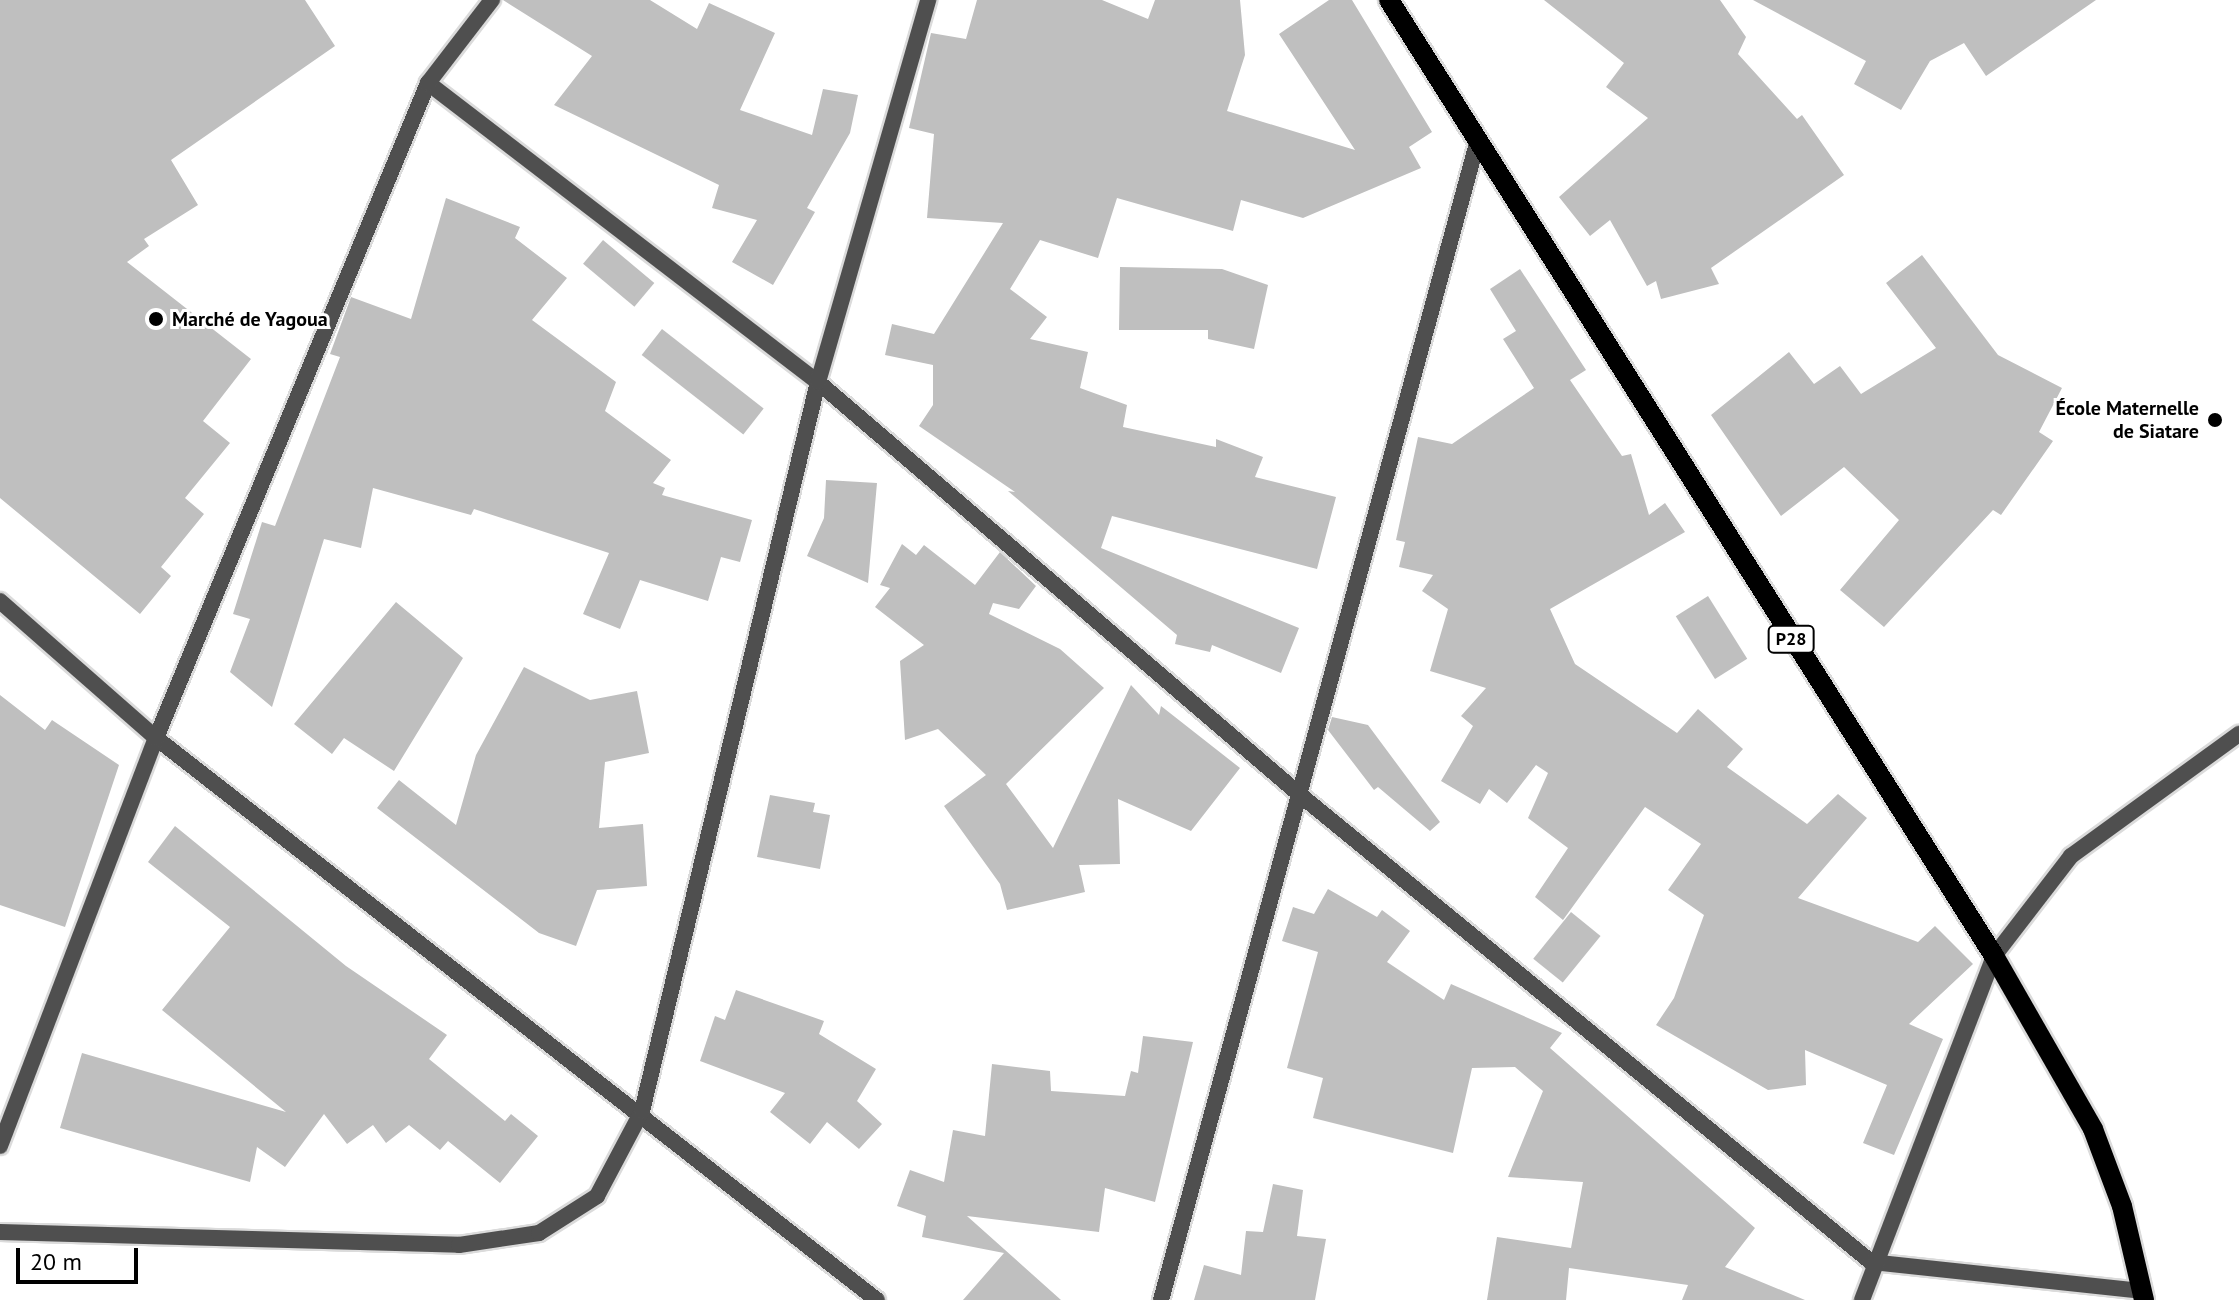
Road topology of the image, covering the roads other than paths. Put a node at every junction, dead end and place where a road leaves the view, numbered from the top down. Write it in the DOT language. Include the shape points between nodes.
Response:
graph roads {
  1 [pos="492,0"];
  2 [pos="928,0"];
  3 [pos="1389,0"];
  4 [pos="428,83"];
  5 [pos="1476,147"];
  6 [pos="818,382"];
  7 [pos="0,601"];
  8 [pos="2239,734"];
  9 [pos="156,738"];
  10 [pos="1299,794"];
  11 [pos="1994,956"];
  12 [pos="642,1111"];
  13 [pos="0,1146"];
  14 [pos="0,1232"];
  15 [pos="1871,1262"];
  16 [pos="2143,1295"];
  17 [pos="877,1300"];
  18 [pos="1161,1300"];
  19 [pos="1862,1300"];
  1 -- 4 [label="street"];
  2 -- 6 [label="street"];
  3 -- 5 [label="main road, P28"];
  4 -- 6 [label="street"];
  4 -- 9 [label="street"];
  5 -- 10 [label="street"];
  5 -- 11 [label="main road, P28"];
  6 -- 10 [label="street"];
  6 -- 12 [label="street"];
  7 -- 9 [label="street"];
  8 -- 11 [label="street" via="2071,856"];
  9 -- 12 [label="street"];
  9 -- 13 [label="street"];
  10 -- 15 [label="street"];
  10 -- 18 [label="street"];
  11 -- 15 [label="street"];
  11 -- 16 [label="main road, P28" via="2093,1129"];
  12 -- 14 [label="street" via="597,1196 539,1233 459,1245"];
  12 -- 17 [label="street"];
  15 -- 16 [label="street"];
  15 -- 19 [label="street"];
}
